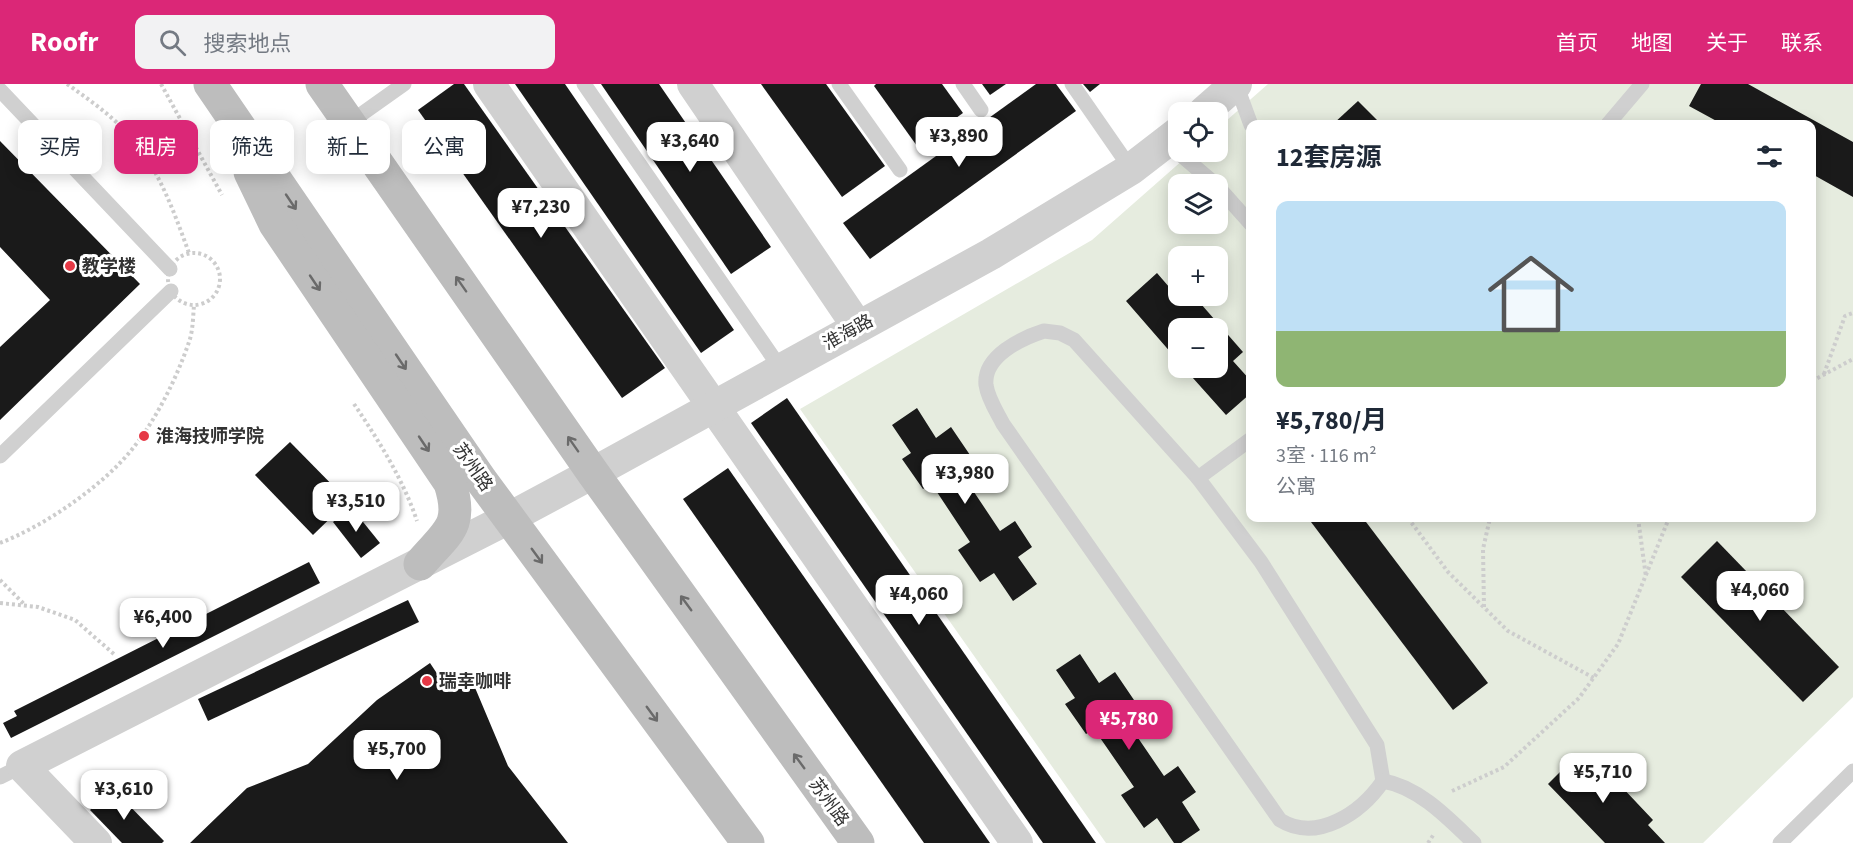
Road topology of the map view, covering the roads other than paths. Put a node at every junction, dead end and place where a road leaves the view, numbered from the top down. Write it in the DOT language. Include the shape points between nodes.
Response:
graph roads {
  1 [pos="209,84"];
  2 [pos="322,84"];
  3 [pos="404,84"];
  4 [pos="489,84"];
  5 [pos="584,84"];
  6 [pos="693,84"];
  7 [pos="839,84"];
  8 [pos="963,84"];
  9 [pos="1072,84"];
  10 [pos="1236,84"];
  11 [pos="1642,84"];
  12 [pos="0,90"];
  13 [pos="1215,102"];
  14 [pos="981,110"];
  15 [pos="347,120"];
  16 [pos="353,120"];
  17 [pos="1249,120"];
  18 [pos="1611,120"];
  19 [pos="1168,140"];
  20 [pos="1195,162"];
  21 [pos="1131,169"];
  22 [pos="900,170"];
  23 [pos="385,174"];
  24 [pos="1206,174"];
  25 [pos="1228,198"];
  26 [pos="1246,218"];
  27 [pos="170,269"];
  28 [pos="171,291"];
  29 [pos="858,327"];
  30 [pos="781,369"];
  31 [pos="713,406"];
  32 [pos="1246,443"];
  33 [pos="0,456"];
  34 [pos="593,473"];
  35 [pos="1198,478"];
  36 [pos="509,518"];
  37 [pos="420,564"];
  38 [pos="11,771"];
  39 [pos="1853,771"];
  40 [pos="1383,781"];
  41 [pos="1784,841"];
  42 [pos="96,843"];
  43 [pos="748,843"];
  44 [pos="858,843"];
  45 [pos="1017,843"];
  46 [pos="1474,843"];
  1 -- 36 [label="main road, 苏州路, one-way"];
  1 -- 37 [label="main road, one-way" via="275,224 450,483 457,506 454,524"];
  2 -- 15 [label="main road, 苏州路"];
  3 -- 16 [label="lane"];
  4 -- 31 [label="street"];
  5 -- 30 [label="lane"];
  6 -- 29 [label="street"];
  7 -- 22 [label="lane"];
  8 -- 14 [label="lane"];
  9 -- 21 [label="lane"];
  10 -- 13 [label="street"];
  10 -- 17 [label="lane"];
  11 -- 18 [label="lane"];
  12 -- 27 [label="lane"];
  19 -- 21 [label="street, 淮海路"];
  20 -- 24 [label="lane"];
  21 -- 29 [label="street, 淮海路" via="991,254"];
  34 -- 23 [label="main road, 苏州路, one-way"];
  25 -- 26 [label="lane"];
  28 -- 33 [label="lane"];
  29 -- 30 [label="street, 淮海路"];
  30 -- 31 [label="street, 淮海路"];
  31 -- 34 [label="street, 淮海路"];
  31 -- 45 [label="street"];
  32 -- 35 [label="lane"];
  34 -- 36 [label="street, 淮海路"];
  44 -- 34 [label="main road, 苏州路, one-way"];
  35 -- 40 [label="lane" via="1261,562 1368,729 1377,745"];
  35 -- 40 [label="lane" via="1074,340 1044,331 1028,336 1011,346 990,368 986,384 1003,424 1280,820 1299,829 1319,830 1356,810 1375,794"];
  36 -- 37 [label="street, 淮海路"];
  36 -- 43 [label="main road, 苏州路, one-way"];
  37 -- 38 [label="street, 淮海路"];
  38 -- 42 [label="street"];
  39 -- 41 [label="lane"];
  40 -- 46 [label="lane" via="1399,784 1427,802"];
}
